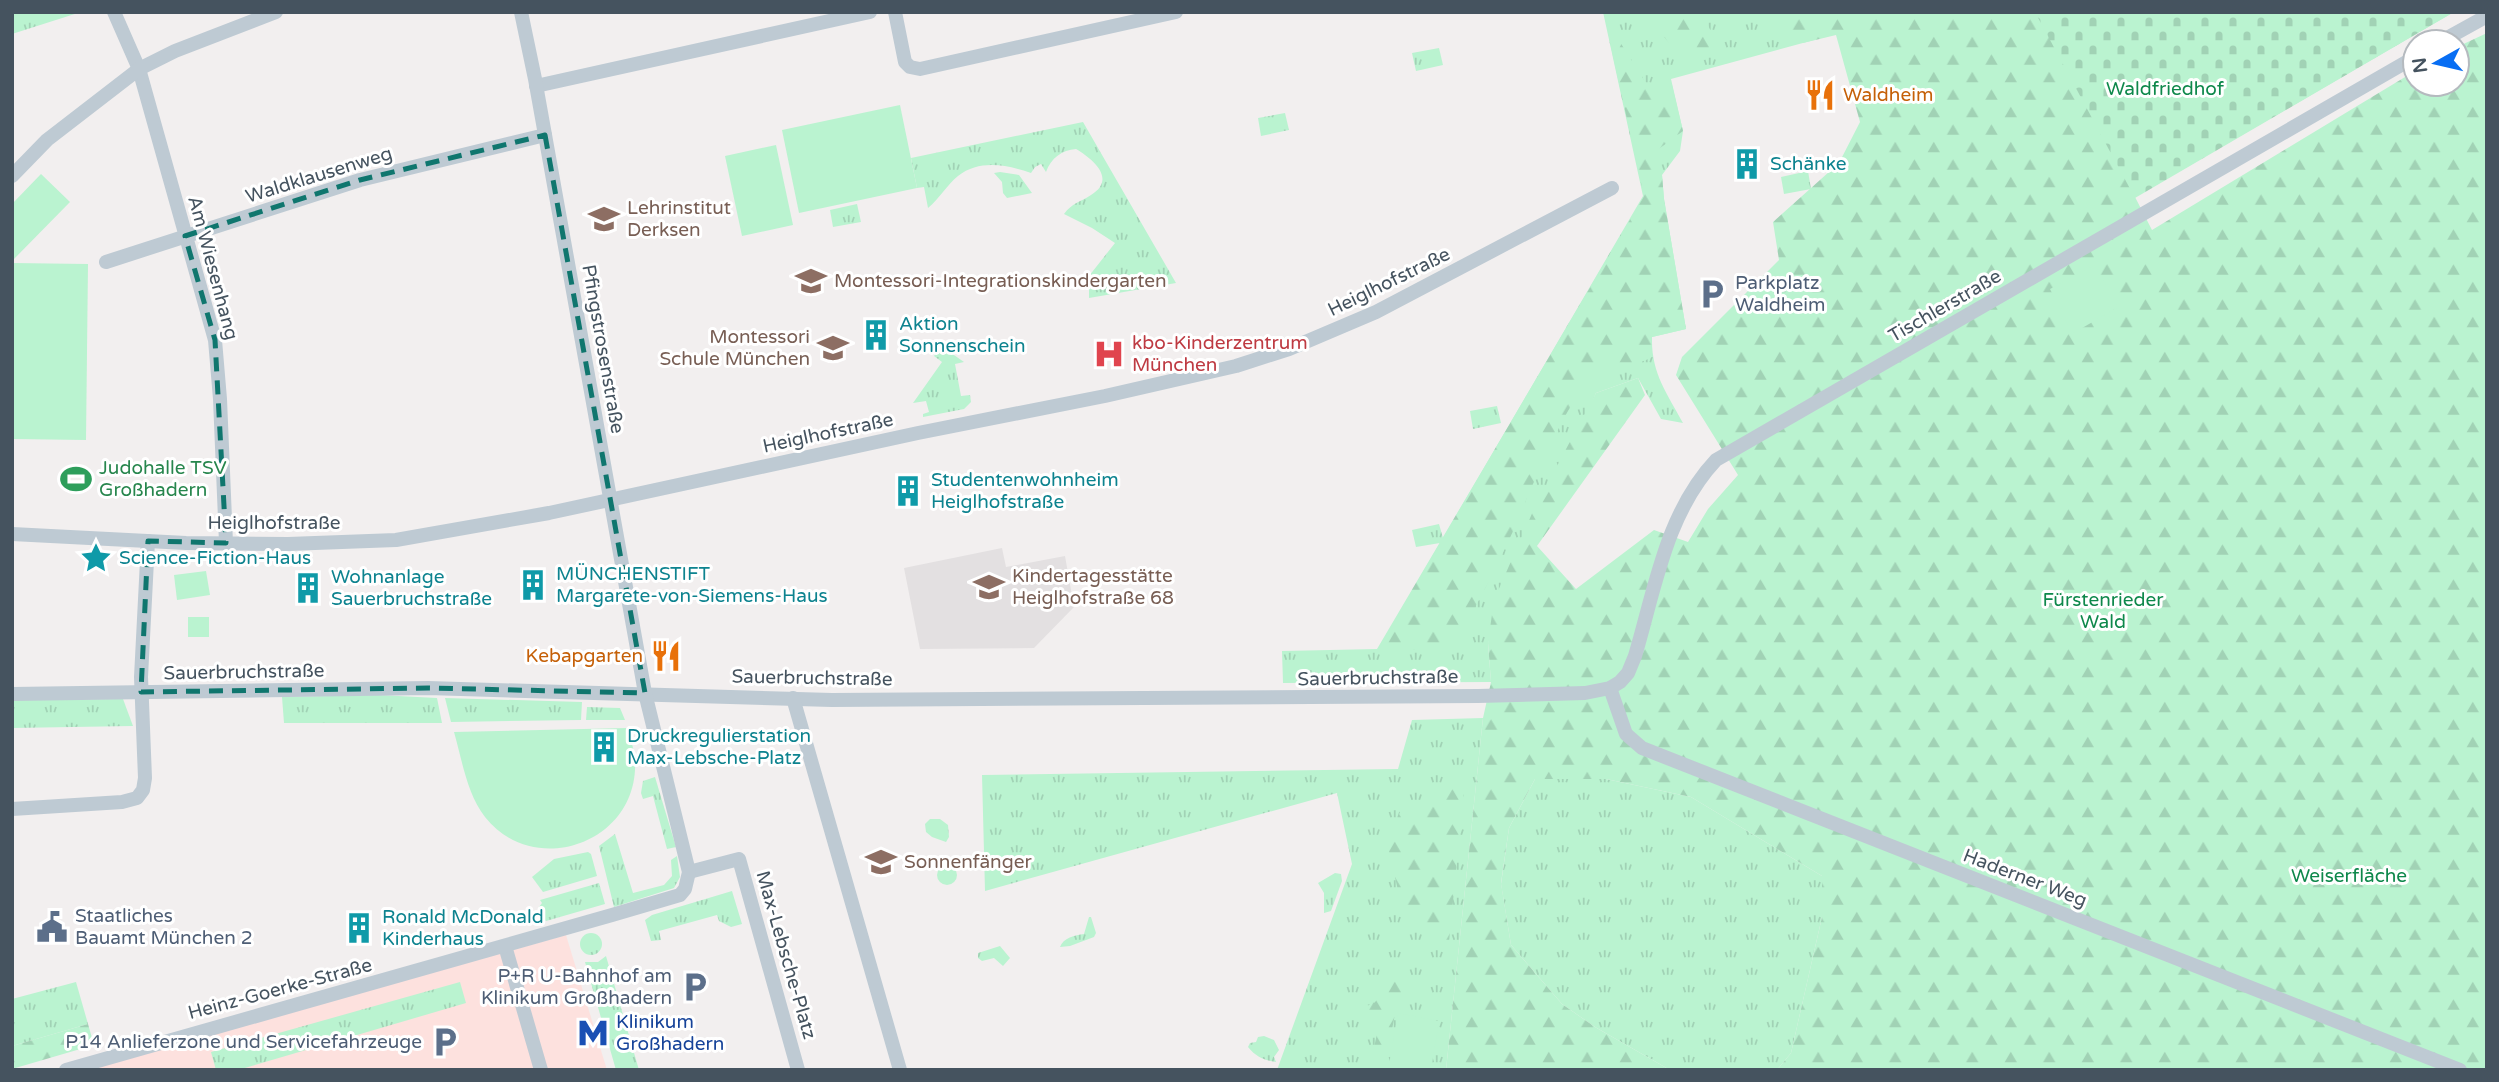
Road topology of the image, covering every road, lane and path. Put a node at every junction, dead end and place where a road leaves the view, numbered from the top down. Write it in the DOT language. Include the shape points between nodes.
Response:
graph roads {
  1 [pos="114,12"];
  2 [pos="276,12"];
  3 [pos="521,12"];
  4 [pos="870,12"];
  5 [pos="895,12"];
  6 [pos="1175,12"];
  7 [pos="2487,16"];
  8 [pos="2465,28"];
  9 [pos="2401,65"];
  10 [pos="139,69"];
  11 [pos="537,86"];
  12 [pos="545,135"];
  13 [pos="12,176"];
  14 [pos="1612,188"];
  15 [pos="185,236"];
  16 [pos="106,261"];
  17 [pos="610,500"];
  18 [pos="12,534"];
  19 [pos="148,541"];
  20 [pos="226,543"];
  21 [pos="1610,688"];
  22 [pos="141,692"];
  23 [pos="645,693"];
  24 [pos="12,694"];
  25 [pos="793,698"];
  26 [pos="12,809"];
  27 [pos="689,872"];
  28 [pos="505,946"];
  29 [pos="66,1070"];
  30 [pos="541,1070"];
  31 [pos="798,1070"];
  32 [pos="900,1070"];
  33 [pos="2460,1070"];
  1 -- 10 [label="street, Am Wiesenhang"];
  2 -- 10 [label="street"];
  3 -- 11 [label="street, Pfingstrosenstraße"];
  4 -- 11 [label="street"];
  5 -- 6 [label="street" via="905,62 920,69"];
  7 -- 8 [label="street"];
  9 -- 21 [label="street, Tischlerstraße" via="1716,460 1674,523 1635,656 1628,673"];
  10 -- 13 [label="street" via="47,140"];
  10 -- 15 [label="street, Am Wiesenhang"];
  11 -- 12 [label="street, Pfingstrosenstraße"];
  12 -- 15 [label="street, Waldklausenweg" via="360,180"];
  12 -- 17 [label="street, Pfingstrosenstraße"];
  14 -- 17 [label="street, Heiglhofstraße" via="1376,312 1237,366"];
  15 -- 16 [label="street, Waldklausenweg"];
  15 -- 20 [label="street, Am Wiesenhang" via="215,340"];
  17 -- 20 [label="street, Heiglhofstraße" via="396,540"];
  17 -- 23 [label="street, Pfingstrosenstraße"];
  18 -- 19 [label="street, Heiglhofstraße"];
  19 -- 20 [label="street, Heiglhofstraße"];
  19 -- 22 [label="street"];
  21 -- 25 [label="street, Sauerbruchstraße" via="1478,696"];
  21 -- 33 [label="street, Haderner Weg" via="1626,734 1642,748"];
  22 -- 23 [label="street, Sauerbruchstraße" via="428,688"];
  22 -- 24 [label="street, Sauerbruchstraße"];
  22 -- 26 [label="street" via="145,778 137,798"];
  23 -- 25 [label="street, Sauerbruchstraße"];
  23 -- 27 [label="street"];
  25 -- 32 [label="street"];
  27 -- 28 [label="street" via="680,895"];
  27 -- 31 [label="street, Max-Lebsche-Platz" via="739,859"];
  28 -- 29 [label="street, Heinz-Goerke-Straße"];
  28 -- 30 [label="street"];
}
